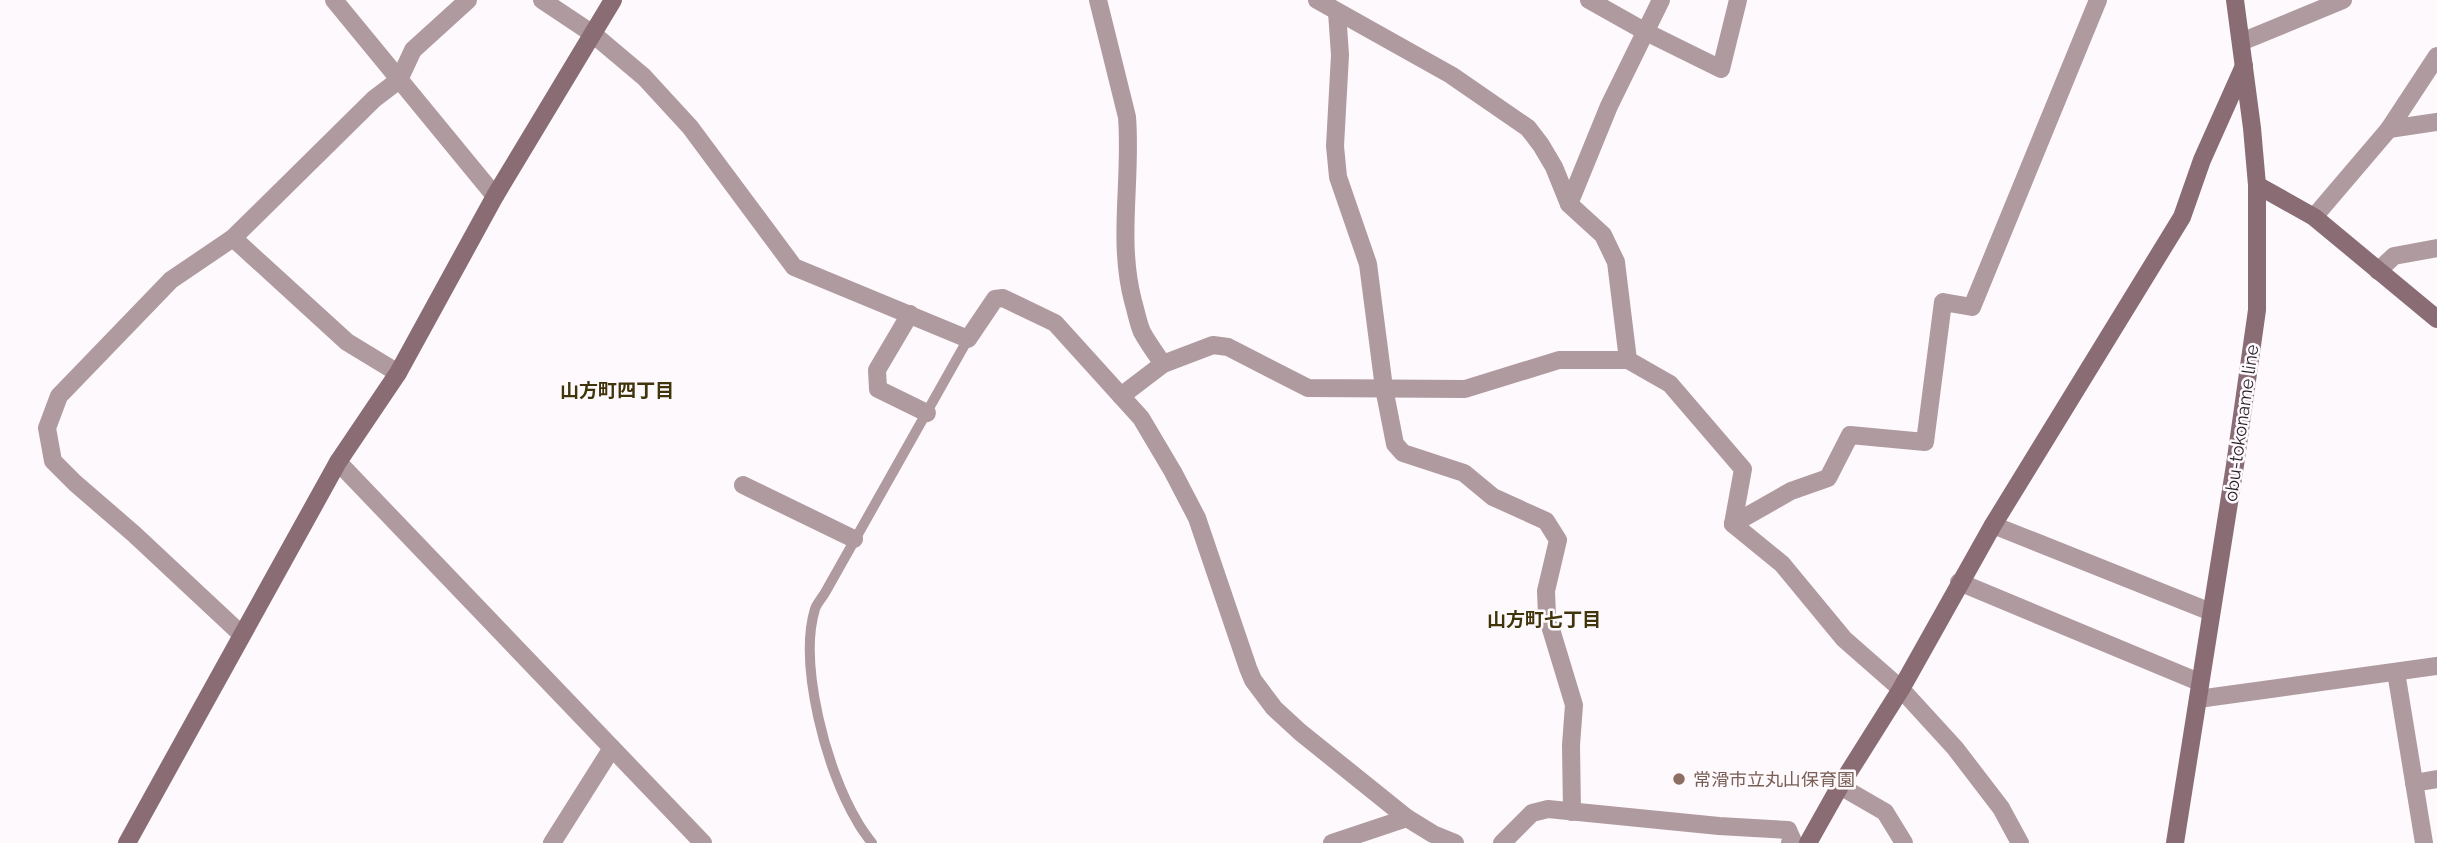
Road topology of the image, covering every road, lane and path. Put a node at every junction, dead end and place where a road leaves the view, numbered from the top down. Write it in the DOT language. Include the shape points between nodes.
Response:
graph roads {
  1 [pos="334,0"];
  2 [pos="468,0"];
  3 [pos="542,0"];
  4 [pos="612,0"];
  5 [pos="1098,0"];
  6 [pos="1317,0"];
  7 [pos="1589,0"];
  8 [pos="1661,0"];
  9 [pos="1738,0"];
  10 [pos="2098,0"];
  11 [pos="2235,0"];
  12 [pos="2343,0"];
  13 [pos="1337,12"];
  14 [pos="1646,32"];
  15 [pos="593,34"];
  16 [pos="2241,42"];
  17 [pos="2437,56"];
  18 [pos="2244,66"];
  19 [pos="399,80"];
  20 [pos="2437,122"];
  21 [pos="2389,129"];
  22 [pos="2257,185"];
  23 [pos="495,196"];
  24 [pos="1569,204"];
  25 [pos="2314,218"];
  26 [pos="233,238"];
  27 [pos="2437,248"];
  28 [pos="2378,271"];
  29 [pos="910,314"];
  30 [pos="2437,319"];
  31 [pos="968,339"];
  32 [pos="1628,360"];
  33 [pos="1163,364"];
  34 [pos="398,373"];
  35 [pos="1384,388"];
  36 [pos="1121,396"];
  37 [pos="927,413"];
  38 [pos="338,462"];
  39 [pos="743,485"];
  40 [pos="1733,524"];
  41 [pos="1993,525"];
  42 [pos="854,539"];
  43 [pos="1959,582"];
  44 [pos="2211,612"];
  45 [pos="241,634"];
  46 [pos="2437,666"];
  47 [pos="2396,672"];
  48 [pos="1901,689"];
  49 [pos="2199,690"];
  50 [pos="612,748"];
  51 [pos="2437,779"];
  52 [pos="2414,783"];
  53 [pos="1840,786"];
  54 [pos="1572,812"];
  55 [pos="1407,818"];
  56 [pos="127,843"];
  57 [pos="552,843"];
  58 [pos="703,843"];
  59 [pos="872,843"];
  60 [pos="1332,843"];
  61 [pos="1455,843"];
  62 [pos="1502,843"];
  63 [pos="1790,843"];
  64 [pos="1808,843"];
  65 [pos="1905,843"];
  66 [pos="2020,843"];
  67 [pos="2175,843"];
  68 [pos="2424,843"];
  1 -- 19 [label="street"];
  2 -- 19 [label="street" via="413,50"];
  3 -- 15 [label="street"];
  4 -- 15 [label="street"];
  5 -- 33 [label="street" via="1127,117 1124,222 1131,293 1142,331"];
  6 -- 13 [label="street"];
  7 -- 14 [label="street"];
  8 -- 14 [label="street"];
  9 -- 14 [label="street" via="1721,69"];
  10 -- 40 [label="street" via="1972,307 1943,302 1924,442 1850,435 1828,478 1791,491"];
  11 -- 16 [label="street, obu-tokoname line"];
  12 -- 16 [label="street"];
  13 -- 24 [label="street" via="1451,75 1528,128 1554,167"];
  13 -- 35 [label="street" via="1338,177 1368,264"];
  14 -- 24 [label="street" via="1609,106"];
  15 -- 23 [label="street"];
  15 -- 29 [label="street" via="644,77 690,127 794,267"];
  16 -- 18 [label="street, obu-tokoname line"];
  17 -- 21 [label="street"];
  18 -- 22 [label="street, obu-tokoname line"];
  18 -- 41 [label="street" via="2182,217"];
  19 -- 23 [label="street"];
  19 -- 26 [label="street"];
  20 -- 21 [label="street"];
  21 -- 25 [label="street"];
  22 -- 25 [label="street"];
  22 -- 44 [label="street, obu-tokoname line" via="2257,310"];
  23 -- 34 [label="street"];
  24 -- 32 [label="street" via="1603,235 1616,262"];
  25 -- 28 [label="street"];
  26 -- 34 [label="street" via="347,342"];
  26 -- 45 [label="street" via="171,280 59,396 47,428 53,461"];
  27 -- 28 [label="street" via="2394,256"];
  28 -- 30 [label="street"];
  29 -- 31 [label="street"];
  29 -- 37 [label="street" via="877,370 878,389"];
  31 -- 36 [label="street" via="995,299 1003,298 1055,323"];
  31 -- 37 [label="lane"];
  32 -- 35 [label="street" via="1559,360 1465,389"];
  32 -- 40 [label="street" via="1670,384 1743,470"];
  33 -- 35 [label="street" via="1213,345 1228,347 1308,388"];
  33 -- 36 [label="street"];
  34 -- 38 [label="street"];
  35 -- 54 [label="street" via="1395,444 1403,453 1464,473 1493,497 1546,522 1558,540 1546,591 1547,616 1574,705"];
  36 -- 55 [label="street" via="1155,440 1197,518 1253,680 1286,720"];
  37 -- 42 [label="lane"];
  38 -- 45 [label="street"];
  38 -- 50 [label="street"];
  39 -- 42 [label="street"];
  40 -- 48 [label="street" via="1782,564 1844,639"];
  41 -- 43 [label="street"];
  41 -- 44 [label="street"];
  42 -- 59 [label="lane" via="815,607 808,654 826,745 856,820"];
  43 -- 48 [label="street"];
  43 -- 49 [label="street"];
  44 -- 49 [label="street, obu-tokoname line"];
  45 -- 56 [label="street"];
  46 -- 47 [label="street"];
  47 -- 49 [label="street"];
  47 -- 52 [label="street"];
  48 -- 53 [label="street"];
  48 -- 66 [label="street" via="1955,748 2001,808"];
  49 -- 67 [label="street, obu-tokoname line"];
  50 -- 57 [label="street"];
  50 -- 58 [label="street"];
  51 -- 52 [label="street"];
  52 -- 68 [label="street"];
  53 -- 64 [label="street"];
  53 -- 65 [label="street" via="1885,812"];
  54 -- 62 [label="street" via="1548,809 1532,813"];
  54 -- 63 [label="street" via="1788,830"];
  55 -- 60 [label="street"];
  55 -- 61 [label="street"];
}
